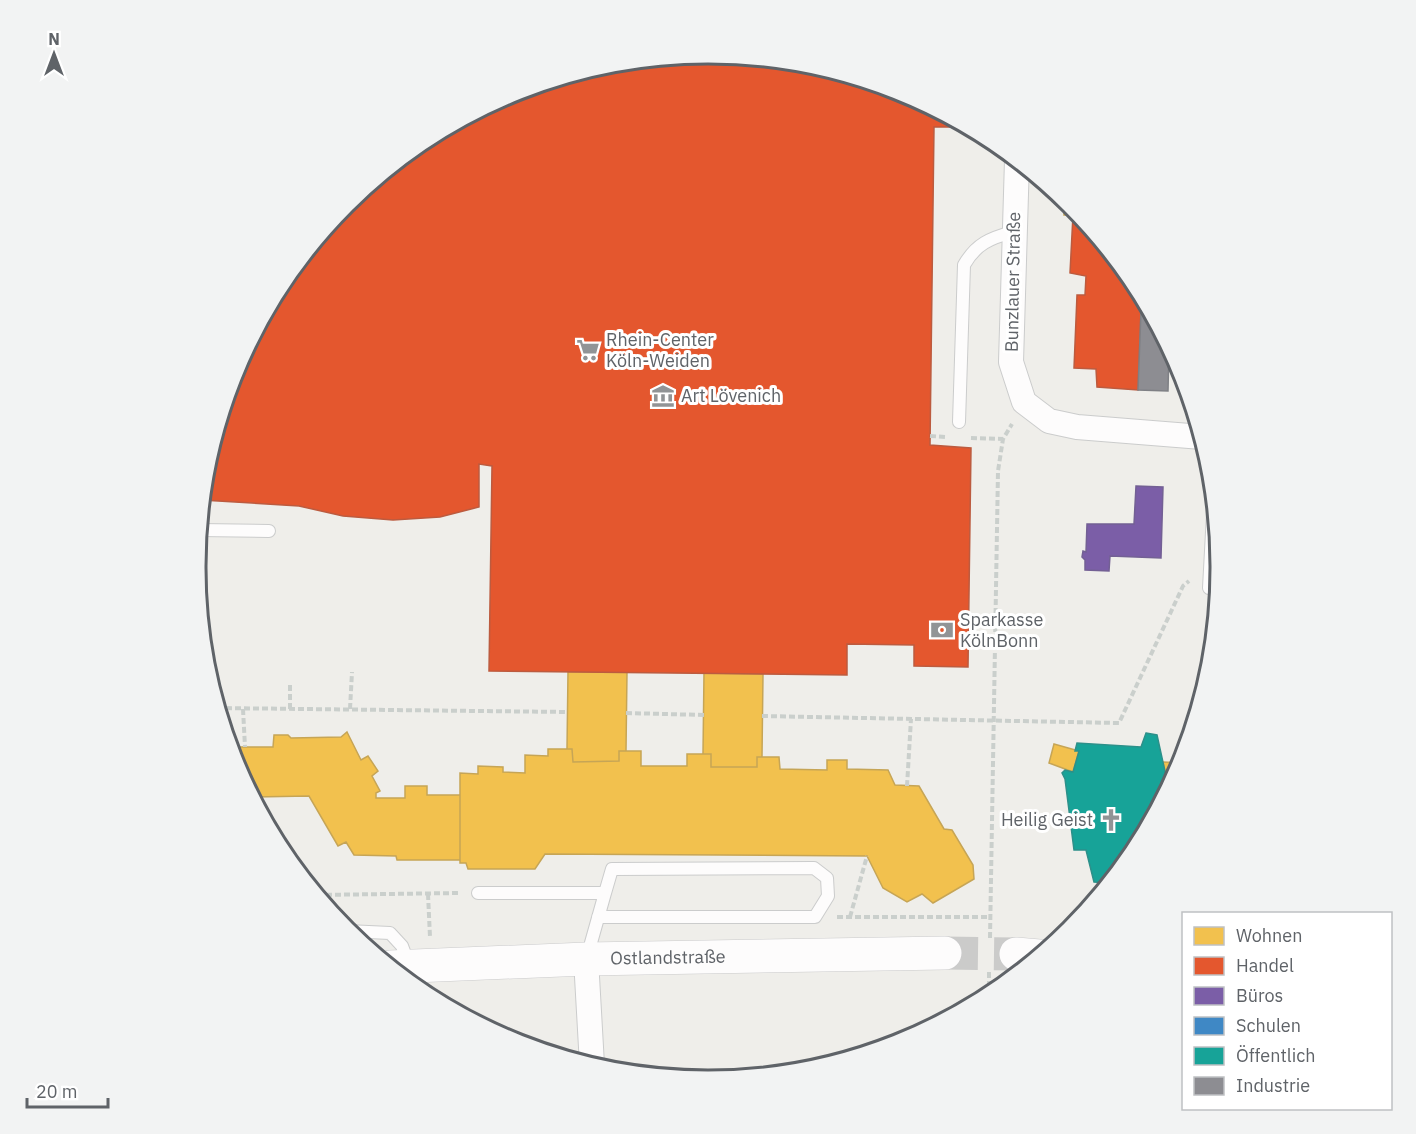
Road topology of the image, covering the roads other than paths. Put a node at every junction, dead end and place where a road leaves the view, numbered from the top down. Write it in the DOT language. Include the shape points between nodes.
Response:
graph roads {
  1 [pos="1016,170"];
  2 [pos="1013,232"];
  3 [pos="959,422"];
  4 [pos="1193,436"];
  5 [pos="207,530"];
  6 [pos="269,531"];
  7 [pos="1210,565"];
  8 [pos="1209,588"];
  9 [pos="605,892"];
  10 [pos="478,893"];
  11 [pos="598,917"];
  12 [pos="363,932"];
  13 [pos="945,953"];
  14 [pos="586,959"];
  15 [pos="410,966"];
  16 [pos="591,1055"];
  1 -- 2 [label="street, Bunzlauer Straße"];
  2 -- 3 [label="lane" via="988,239 972,251 964,265"];
  2 -- 4 [label="street, Bunzlauer Straße" via="1011,362 1024,402 1049,421 1077,427"];
  5 -- 6 [label="lane"];
  7 -- 8 [label="lane"];
  9 -- 10 [label="lane"];
  9 -- 11 [label="lane"];
  9 -- 11 [label="lane" via="612,869 814,868 827,878 828,896 815,917"];
  11 -- 14 [label="lane"];
  12 -- 15 [label="lane" via="390,933 402,946"];
  13 -- 14 [label="street, Ostlandstraße"];
  14 -- 15 [label="street, Ostlandstraße"];
  14 -- 16 [label="street"];
}
